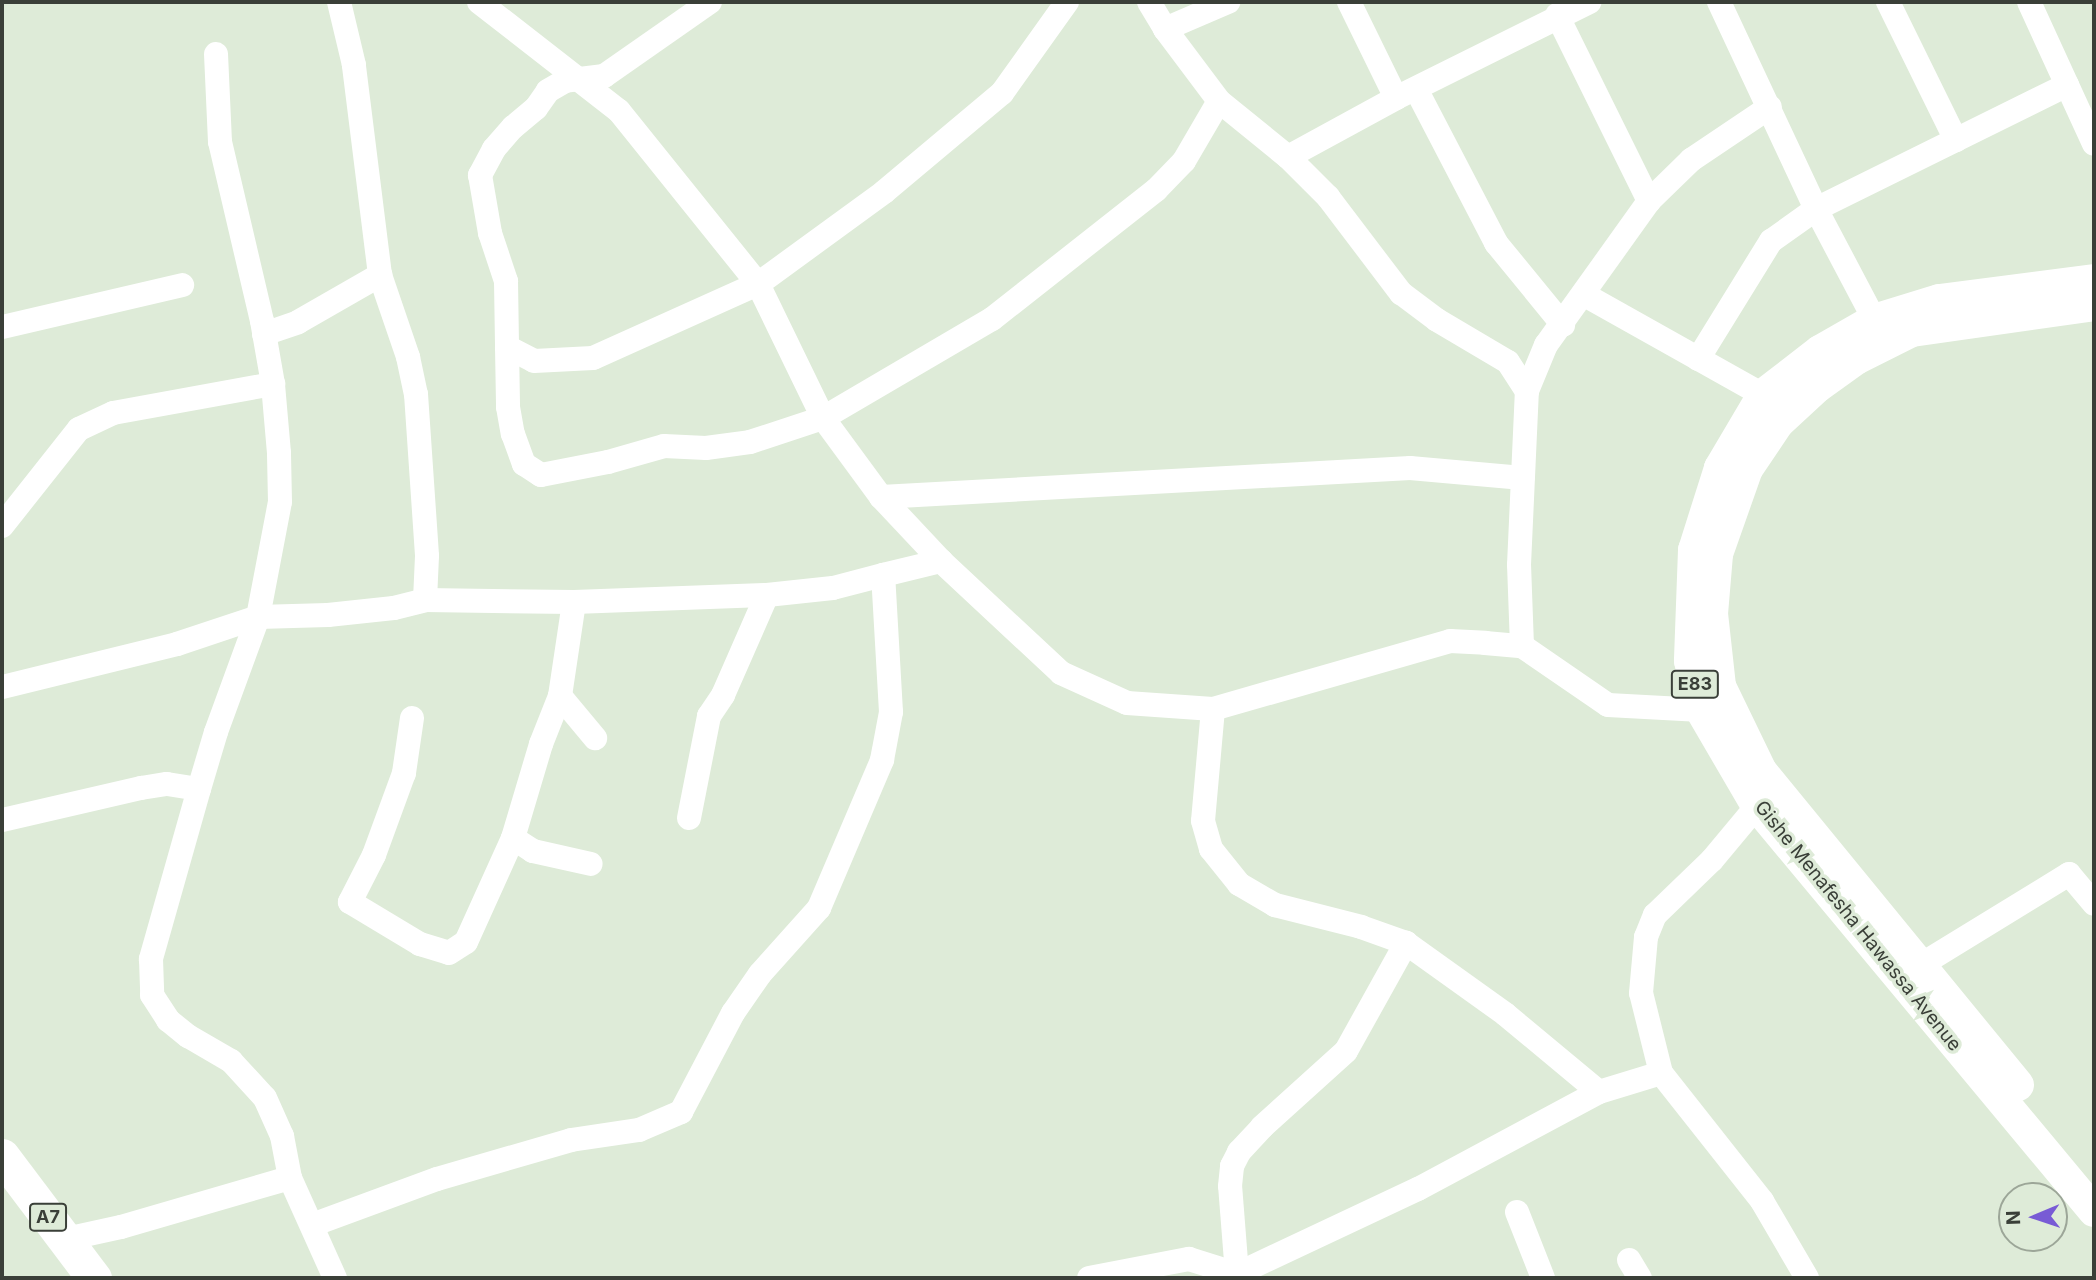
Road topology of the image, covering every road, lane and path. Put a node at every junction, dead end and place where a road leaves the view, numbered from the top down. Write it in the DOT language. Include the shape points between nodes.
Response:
graph roads {
  1 [pos="339,2"];
  2 [pos="479,2"];
  3 [pos="710,2"];
  4 [pos="1067,2"];
  5 [pos="1149,2"];
  6 [pos="1228,2"];
  7 [pos="1349,2"];
  8 [pos="1589,2"];
  9 [pos="1719,2"];
  10 [pos="1888,2"];
  11 [pos="2029,2"];
  12 [pos="1557,15"];
  13 [pos="1165,29"];
  14 [pos="216,54"];
  15 [pos="582,80"];
  16 [pos="2067,85"];
  17 [pos="1406,94"];
  18 [pos="1219,101"];
  19 [pos="1770,107"];
  20 [pos="1956,140"];
  21 [pos="2094,144"];
  22 [pos="1288,157"];
  23 [pos="1649,201"];
  24 [pos="1816,209"];
  25 [pos="380,275"];
  26 [pos="2094,280"];
  27 [pos="758,284"];
  28 [pos="182,285"];
  29 [pos="1583,294"];
  30 [pos="2094,305"];
  31 [pos="1563,325"];
  32 [pos="2,327"];
  33 [pos="1881,332"];
  34 [pos="264,334"];
  35 [pos="507,347"];
  36 [pos="1698,359"];
  37 [pos="273,384"];
  38 [pos="1527,391"];
  39 [pos="1763,395"];
  40 [pos="823,418"];
  41 [pos="1522,478"];
  42 [pos="881,497"];
  43 [pos="2,526"];
  44 [pos="1705,552"];
  45 [pos="941,561"];
  46 [pos="883,575"];
  47 [pos="767,596"];
  48 [pos="425,600"];
  49 [pos="574,602"];
  50 [pos="258,617"];
  51 [pos="1522,646"];
  52 [pos="2,687"];
  53 [pos="559,696"];
  54 [pos="1213,709"];
  55 [pos="1701,710"];
  56 [pos="412,718"];
  57 [pos="594,738"];
  58 [pos="199,789"];
  59 [pos="1757,806"];
  60 [pos="689,818"];
  61 [pos="2,820"];
  62 [pos="513,838"];
  63 [pos="591,864"];
  64 [pos="2094,904"];
  65 [pos="1405,943"];
  66 [pos="1919,966"];
  67 [pos="1661,1073"];
  68 [pos="1599,1092"];
  69 [pos="2,1156"];
  70 [pos="290,1178"];
  71 [pos="2094,1178"];
  72 [pos="2094,1211"];
  73 [pos="1517,1212"];
  74 [pos="312,1225"];
  75 [pos="66,1239"];
  76 [pos="1236,1276"];
  77 [pos="94,1278"];
  78 [pos="335,1278"];
  79 [pos="1090,1278"];
  80 [pos="1543,1278"];
  81 [pos="1807,1278"];
  1 -- 25 [label="street" via="354,65"];
  2 -- 15 [label="street"];
  3 -- 15 [label="street" via="604,76"];
  4 -- 27 [label="street" via="1002,93 884,192"];
  5 -- 13 [label="street"];
  6 -- 13 [label="street"];
  7 -- 17 [label="street"];
  8 -- 12 [label="street"];
  9 -- 19 [label="street"];
  10 -- 20 [label="street"];
  11 -- 16 [label="street"];
  12 -- 17 [label="street"];
  12 -- 23 [label="street"];
  13 -- 18 [label="street"];
  14 -- 34 [label="street" via="219,142"];
  15 -- 27 [label="street" via="619,111"];
  15 -- 35 [label="street" via="565,81 548,91 494,149 480,175 506,281"];
  16 -- 20 [label="street"];
  16 -- 21 [label="street"];
  17 -- 22 [label="street"];
  17 -- 31 [label="street" via="1496,243"];
  18 -- 22 [label="street"];
  18 -- 40 [label="street" via="1184,161 1156,190 992,319"];
  19 -- 23 [label="street" via="1691,160"];
  19 -- 24 [label="street"];
  20 -- 24 [label="street"];
  22 -- 38 [label="street" via="1328,197 1401,293 1508,362"];
  23 -- 29 [label="street"];
  24 -- 33 [label="street"];
  24 -- 36 [label="street" via="1771,240"];
  25 -- 34 [label="street" via="298,322"];
  25 -- 48 [label="street" via="416,394 427,556"];
  26 -- 33 [label="main road, Gishe Menafesha Hawassa Avenue / E83" via="1940,300"];
  27 -- 35 [label="street" via="593,358 534,361"];
  27 -- 40 [label="street"];
  28 -- 32 [label="street"];
  29 -- 31 [label="street"];
  29 -- 36 [label="street"];
  30 -- 33 [label="main road, Gishe Menafesha Hawassa Avenue / E83"];
  31 -- 38 [label="street" via="1546,345"];
  33 -- 39 [label="main road, Gishe Menafesha Hawassa Avenue / E83" via="1820,351"];
  33 -- 44 [label="main road, Gishe Menafesha Hawassa Avenue / E83" via="1856,359 1778,423 1747,468"];
  34 -- 37 [label="street"];
  35 -- 40 [label="street" via="513,434 524,464 541,475 664,446 706,448 750,442"];
  36 -- 39 [label="street"];
  37 -- 43 [label="street" via="113,413 79,429"];
  37 -- 50 [label="street" via="280,502"];
  38 -- 41 [label="street"];
  39 -- 44 [label="main road, Gishe Menafesha Hawassa Avenue / E83" via="1720,468"];
  40 -- 42 [label="street"];
  41 -- 42 [label="street" via="1410,468"];
  41 -- 51 [label="street"];
  42 -- 45 [label="street"];
  44 -- 55 [label="main road, Gishe Menafesha Hawassa Avenue / E83" via="1690,661"];
  44 -- 66 [label="main road, Gishe Menafesha Hawassa Avenue / E83" via="1720,686 1761,771"];
  45 -- 46 [label="street"];
  45 -- 54 [label="street" via="1062,673 1127,703"];
  46 -- 47 [label="street" via="833,588"];
  46 -- 74 [label="street" via="891,712 882,760 819,908 760,974 733,1013 681,1112 639,1130 571,1140 437,1179"];
  47 -- 49 [label="street"];
  47 -- 60 [label="street" via="709,716"];
  48 -- 49 [label="street"];
  48 -- 50 [label="street" via="328,615"];
  49 -- 53 [label="street"];
  50 -- 52 [label="street" via="177,644"];
  50 -- 58 [label="street"];
  51 -- 54 [label="street" via="1450,641"];
  51 -- 55 [label="street" via="1608,705"];
  53 -- 57 [label="street"];
  53 -- 62 [label="street"];
  54 -- 65 [label="street" via="1203,821 1211,849 1239,884 1275,905"];
  55 -- 59 [label="main road, Gishe Menafesha Hawassa Avenue / E83"];
  56 -- 62 [label="street" via="404,773 374,855 350,902 420,944 449,953 466,942"];
  58 -- 61 [label="street" via="141,788"];
  58 -- 70 [label="street" via="151,960 152,995 168,1020 231,1060 265,1098 282,1136"];
  59 -- 67 [label="street" via="1712,860 1655,915 1646,937 1641,993"];
  59 -- 72 [label="main road, Gishe Menafesha Hawassa Avenue / E83"];
  62 -- 63 [label="street" via="533,851"];
  64 -- 66 [label="street" via="2069,874"];
  65 -- 68 [label="street" via="1505,1014"];
  65 -- 76 [label="street" via="1346,1051 1239,1152 1230,1186"];
  66 -- 71 [label="main road, Gishe Menafesha Hawassa Avenue / E83"];
  67 -- 68 [label="street"];
  67 -- 81 [label="street" via="1762,1201"];
  68 -- 76 [label="street" via="1418,1188"];
  69 -- 75 [label="highway, A7"];
  70 -- 74 [label="street"];
  70 -- 75 [label="street"];
  73 -- 80 [label="street"];
  74 -- 78 [label="street"];
  75 -- 77 [label="highway, A7"];
  76 -- 79 [label="street" via="1189,1259"];
}
